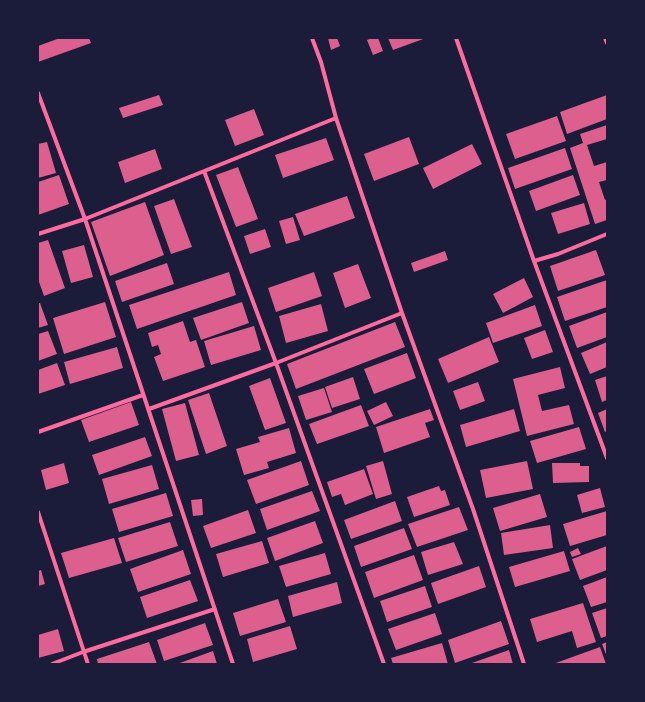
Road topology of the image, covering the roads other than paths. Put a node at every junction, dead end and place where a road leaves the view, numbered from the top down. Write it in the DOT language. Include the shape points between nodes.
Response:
graph roads {
  1 [pos="312,38"];
  2 [pos="456,38"];
  3 [pos="605,38"];
  4 [pos="607,44"];
  5 [pos="38,93"];
  6 [pos="336,118"];
  7 [pos="204,171"];
  8 [pos="85,219"];
  9 [pos="38,234"];
  10 [pos="607,234"];
  11 [pos="534,261"];
  12 [pos="402,313"];
  13 [pos="276,363"];
  14 [pos="143,395"];
  15 [pos="149,409"];
  16 [pos="38,432"];
  17 [pos="607,458"];
  18 [pos="38,512"];
  19 [pos="215,609"];
  20 [pos="83,652"];
  21 [pos="52,664"];
  22 [pos="88,664"];
  23 [pos="233,664"];
  24 [pos="384,664"];
  25 [pos="524,664"];
  1 -- 6 [label="street"];
  2 -- 11 [label="street"];
  3 -- 4 [label="street"];
  5 -- 8 [label="street"];
  6 -- 7 [label="street"];
  6 -- 12 [label="street"];
  7 -- 8 [label="street"];
  7 -- 13 [label="street"];
  8 -- 9 [label="street"];
  8 -- 14 [label="street"];
  10 -- 11 [label="street"];
  11 -- 17 [label="street"];
  12 -- 13 [label="street"];
  12 -- 25 [label="street" via="473,509"];
  13 -- 15 [label="street"];
  13 -- 24 [label="street"];
  14 -- 15 [label="street"];
  14 -- 16 [label="street"];
  15 -- 19 [label="street"];
  18 -- 20 [label="street"];
  19 -- 20 [label="street"];
  19 -- 23 [label="street"];
  20 -- 21 [label="street"];
  20 -- 22 [label="street"];
}
